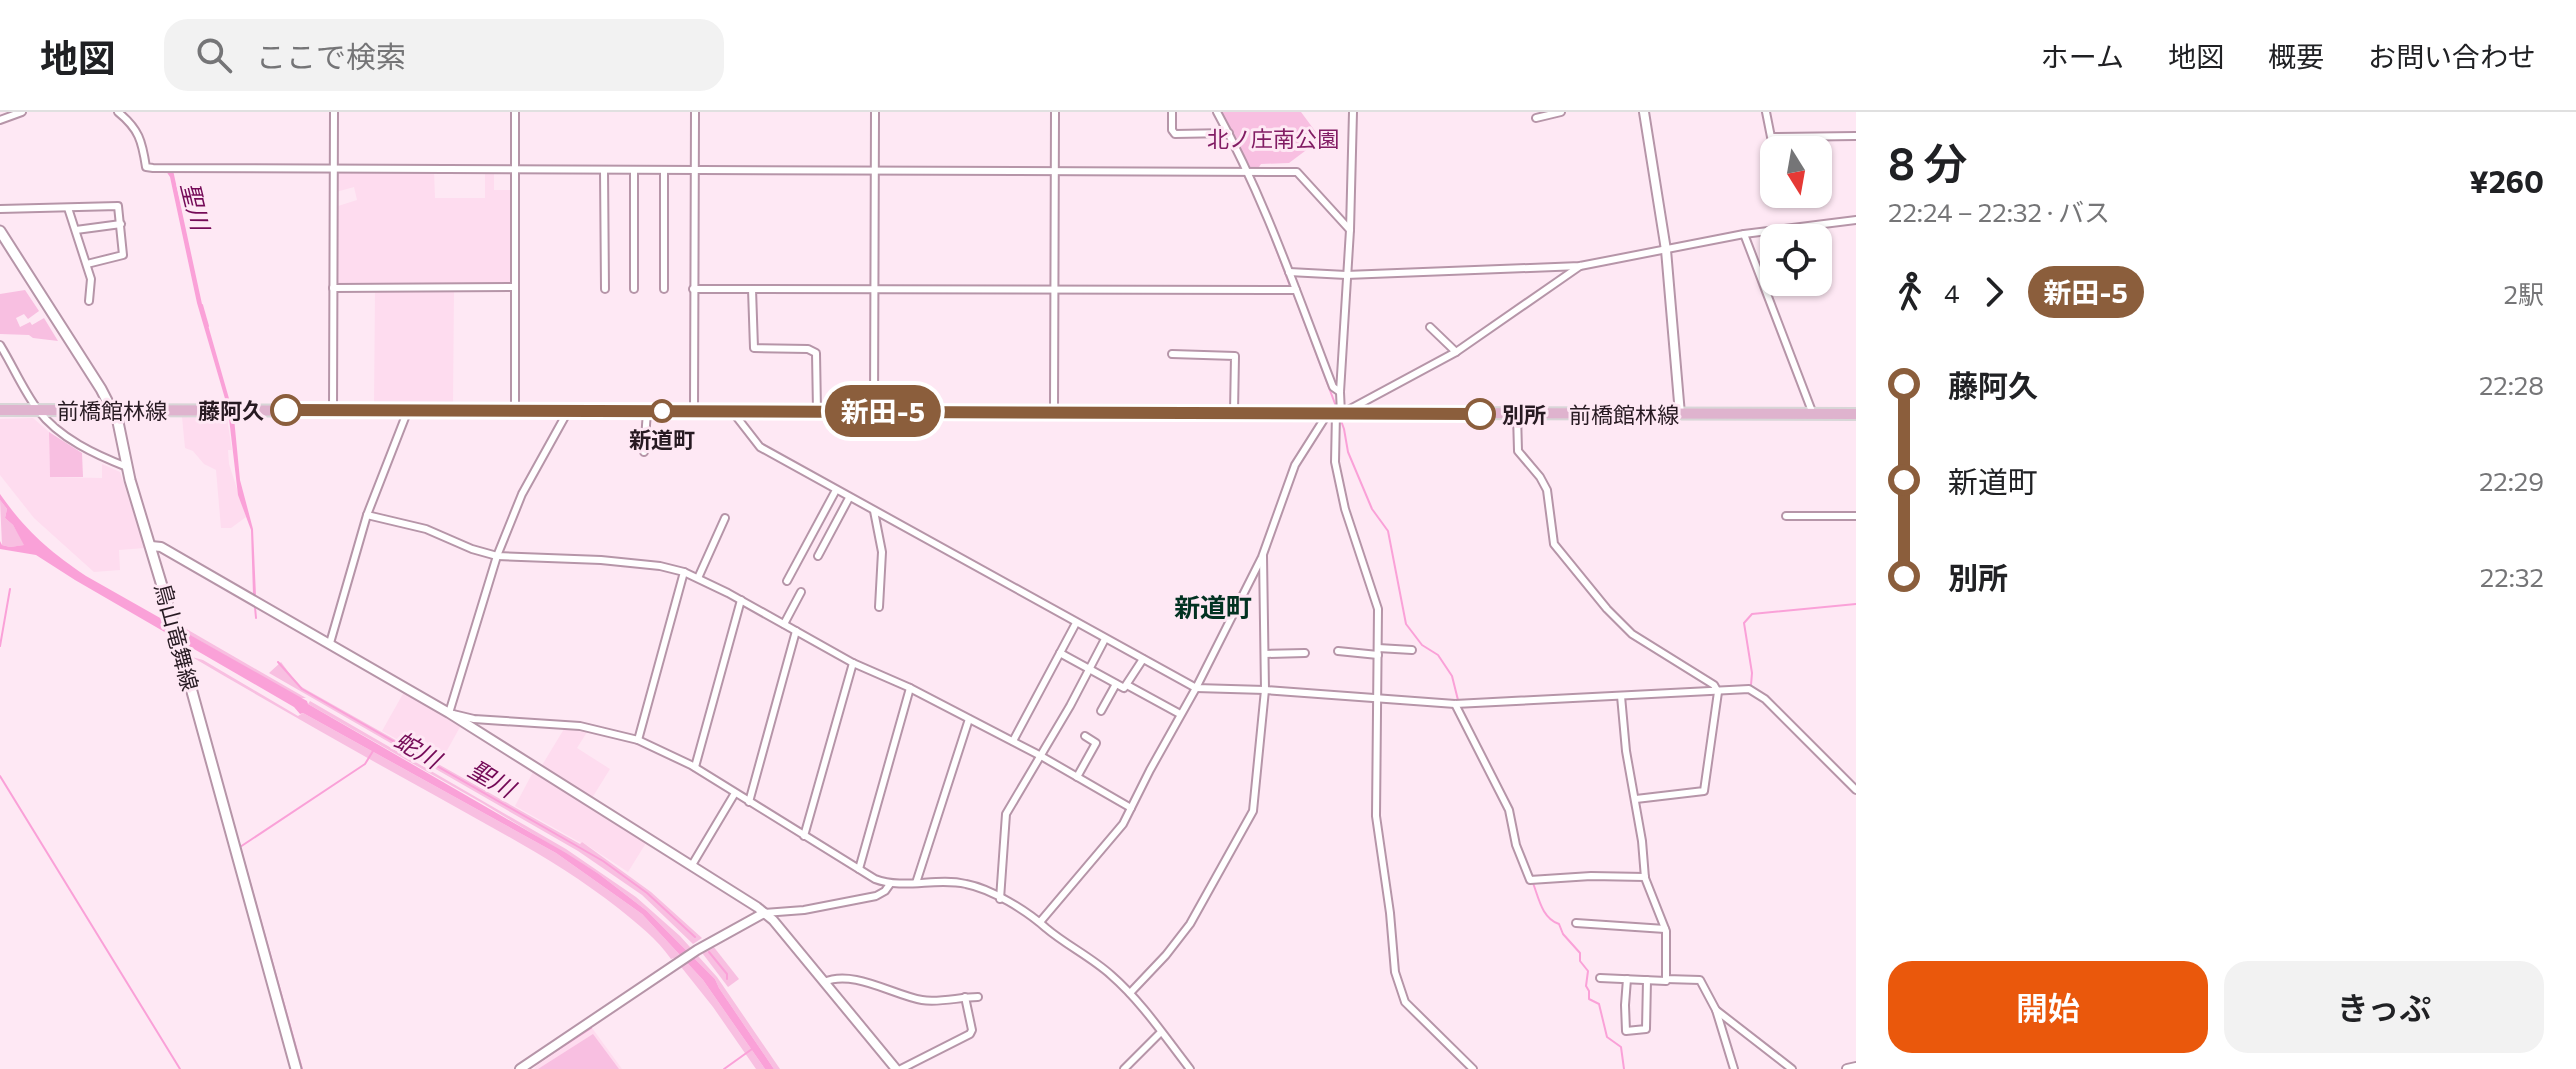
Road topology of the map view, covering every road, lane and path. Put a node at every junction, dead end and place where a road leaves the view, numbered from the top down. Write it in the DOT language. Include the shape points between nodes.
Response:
graph roads {
  1 [pos="22,112"];
  2 [pos="118,112"];
  3 [pos="334,112"];
  4 [pos="515,112"];
  5 [pos="695,112"];
  6 [pos="875,112"];
  7 [pos="1055,112"];
  8 [pos="1172,112"];
  9 [pos="1217,112"];
  10 [pos="1353,112"];
  11 [pos="1561,112"];
  12 [pos="1644,112"];
  13 [pos="1766,112"];
  14 [pos="1536,118"];
  15 [pos="0,120"];
  16 [pos="1229,133"];
  17 [pos="1856,136"];
  18 [pos="334,169"];
  19 [pos="515,170"];
  20 [pos="604,170"];
  21 [pos="634,170"];
  22 [pos="664,170"];
  23 [pos="695,170"];
  24 [pos="875,170"];
  25 [pos="1055,171"];
  26 [pos="1248,171"];
  27 [pos="68,208"];
  28 [pos="0,209"];
  29 [pos="1856,220"];
  30 [pos="121,224"];
  31 [pos="76,230"];
  32 [pos="1350,230"];
  33 [pos="0,231"];
  34 [pos="1744,234"];
  35 [pos="1666,250"];
  36 [pos="87,264"];
  37 [pos="1580,266"];
  38 [pos="1289,272"];
  39 [pos="1346,275"];
  40 [pos="514,287"];
  41 [pos="333,288"];
  42 [pos="605,289"];
  43 [pos="634,289"];
  44 [pos="664,289"];
  45 [pos="693,289"];
  46 [pos="752,289"];
  47 [pos="874,289"];
  48 [pos="1055,290"];
  49 [pos="1296,290"];
  50 [pos="89,301"];
  51 [pos="1430,327"];
  52 [pos="1,348"];
  53 [pos="1456,352"];
  54 [pos="1172,354"];
  55 [pos="1340,392"];
  56 [pos="0,410"];
  57 [pos="38,410"];
  58 [pos="112,410"];
  59 [pos="408,410"];
  60 [pos="648,410"];
  61 [pos="333,411"];
  62 [pos="515,411"];
  63 [pos="568,411"];
  64 [pos="694,411"];
  65 [pos="732,411"];
  66 [pos="817,411"];
  67 [pos="874,411"];
  68 [pos="1054,412"];
  69 [pos="1234,412"];
  70 [pos="1335,413"];
  71 [pos="1517,414"];
  72 [pos="1680,414"];
  73 [pos="1813,414"];
  74 [pos="1856,414"];
  75 [pos="644,452"];
  76 [pos="127,467"];
  77 [pos="836,490"];
  78 [pos="849,498"];
  79 [pos="874,511"];
  80 [pos="367,515"];
  81 [pos="1786,516"];
  82 [pos="1856,516"];
  83 [pos="725,518"];
  84 [pos="151,546"];
  85 [pos="1263,552"];
  86 [pos="497,556"];
  87 [pos="818,556"];
  88 [pos="684,572"];
  89 [pos="698,578"];
  90 [pos="787,581"];
  91 [pos="801,592"];
  92 [pos="741,600"];
  93 [pos="879,607"];
  94 [pos="1076,623"];
  95 [pos="784,624"];
  96 [pos="796,631"];
  97 [pos="1105,639"];
  98 [pos="330,643"];
  99 [pos="1412,650"];
  100 [pos="1338,651"];
  101 [pos="1378,651"];
  102 [pos="1060,653"];
  103 [pos="1305,653"];
  104 [pos="1265,654"];
  105 [pos="1143,659"];
  106 [pos="853,663"];
  107 [pos="1090,670"];
  108 [pos="1116,684"];
  109 [pos="1127,685"];
  110 [pos="910,688"];
  111 [pos="1196,688"];
  112 [pos="1265,690"];
  113 [pos="1718,692"];
  114 [pos="1621,696"];
  115 [pos="1377,699"];
  116 [pos="1455,704"];
  117 [pos="1101,711"];
  118 [pos="449,713"];
  119 [pos="1180,714"];
  120 [pos="969,719"];
  121 [pos="1085,736"];
  122 [pos="638,740"];
  123 [pos="1013,741"];
  124 [pos="1041,756"];
  125 [pos="695,767"];
  126 [pos="1077,777"];
  127 [pos="1856,790"];
  128 [pos="735,793"];
  129 [pos="1636,799"];
  130 [pos="749,802"];
  131 [pos="1131,808"];
  132 [pos="804,836"];
  133 [pos="692,865"];
  134 [pos="859,869"];
  135 [pos="1645,877"];
  136 [pos="916,883"];
  137 [pos="890,884"];
  138 [pos="1000,899"];
  139 [pos="764,913"];
  140 [pos="1040,922"];
  141 [pos="1576,923"];
  142 [pos="1665,929"];
  143 [pos="1600,978"];
  144 [pos="1627,979"];
  145 [pos="1666,979"];
  146 [pos="1647,980"];
  147 [pos="824,982"];
  148 [pos="1130,993"];
  149 [pos="965,997"];
  150 [pos="978,997"];
  151 [pos="1716,1010"];
  152 [pos="1161,1032"];
  153 [pos="1856,1067"];
  154 [pos="296,1069"];
  155 [pos="520,1069"];
  156 [pos="898,1069"];
  157 [pos="1124,1069"];
  158 [pos="1190,1069"];
  159 [pos="1473,1069"];
  160 [pos="1734,1069"];
  161 [pos="1792,1069"];
  162 [pos="1847,1069"];
  1 -- 15 [label="street"];
  2 -- 18 [label="street" via="135,127 146,167"];
  3 -- 18 [label="street"];
  4 -- 19 [label="street"];
  5 -- 23 [label="street"];
  6 -- 24 [label="street"];
  7 -- 25 [label="street"];
  8 -- 16 [label="street" via="1175,134"];
  9 -- 16 [label="street"];
  10 -- 32 [label="street"];
  11 -- 14 [label="street"];
  12 -- 35 [label="street"];
  13 -- 17 [label="street" via="1771,137"];
  16 -- 26 [label="street"];
  18 -- 19 [label="street"];
  18 -- 41 [label="street"];
  19 -- 20 [label="street"];
  19 -- 40 [label="street"];
  20 -- 21 [label="street"];
  20 -- 42 [label="street"];
  21 -- 22 [label="street"];
  21 -- 43 [label="street"];
  22 -- 23 [label="street"];
  22 -- 44 [label="street"];
  23 -- 24 [label="street"];
  23 -- 45 [label="street"];
  24 -- 25 [label="street"];
  24 -- 47 [label="street"];
  25 -- 26 [label="street"];
  25 -- 48 [label="street"];
  26 -- 32 [label="street" via="1297,172"];
  26 -- 38 [label="street"];
  27 -- 28 [label="street"];
  27 -- 30 [label="street" via="118,206"];
  27 -- 31 [label="street"];
  29 -- 34 [label="street"];
  30 -- 31 [label="street"];
  30 -- 36 [label="street" via="123,255"];
  31 -- 36 [label="street"];
  32 -- 39 [label="street"];
  33 -- 58 [label="main road, 鳥山竜舞線"];
  34 -- 35 [label="street"];
  34 -- 73 [label="street"];
  35 -- 37 [label="street"];
  35 -- 72 [label="street"];
  36 -- 50 [label="street"];
  37 -- 39 [label="street"];
  37 -- 53 [label="street"];
  38 -- 39 [label="street"];
  38 -- 49 [label="street"];
  39 -- 55 [label="street"];
  40 -- 41 [label="street"];
  40 -- 62 [label="street"];
  41 -- 61 [label="street"];
  45 -- 46 [label="street"];
  45 -- 64 [label="street"];
  46 -- 47 [label="street"];
  46 -- 66 [label="street" via="754,348 816,353"];
  47 -- 48 [label="street"];
  47 -- 67 [label="street"];
  48 -- 49 [label="street"];
  48 -- 68 [label="street"];
  49 -- 55 [label="street" via="1333,387"];
  51 -- 53 [label="street"];
  52 -- 57 [label="street"];
  53 -- 70 [label="street"];
  54 -- 69 [label="street" via="1235,356"];
  55 -- 70 [label="street"];
  56 -- 57 [label="main road, 前橋館林線"];
  57 -- 58 [label="main road, 前橋館林線"];
  57 -- 76 [label="street" via="84,447"];
  58 -- 61 [label="main road, 前橋館林線"];
  58 -- 76 [label="main road, 鳥山竜舞線"];
  59 -- 61 [label="main road, 前橋館林線"];
  59 -- 62 [label="main road, 前橋館林線"];
  59 -- 80 [label="street"];
  60 -- 63 [label="main road, 前橋館林線"];
  60 -- 64 [label="main road, 前橋館林線"];
  60 -- 75 [label="street"];
  62 -- 63 [label="main road, 前橋館林線"];
  63 -- 86 [label="street" via="522,494"];
  64 -- 65 [label="main road, 前橋館林線"];
  65 -- 66 [label="main road, 前橋館林線"];
  65 -- 77 [label="street" via="760,447"];
  66 -- 67 [label="main road, 前橋館林線"];
  67 -- 68 [label="main road, 前橋館林線"];
  68 -- 69 [label="main road, 前橋館林線"];
  69 -- 70 [label="main road, 前橋館林線"];
  70 -- 71 [label="main road, 前橋館林線"];
  70 -- 85 [label="street" via="1295,465"];
  70 -- 101 [label="street" via="1335,462 1378,609"];
  71 -- 72 [label="main road, 前橋館林線"];
  71 -- 113 [label="street" via="1518,451 1547,490 1554,544 1632,634"];
  72 -- 73 [label="main road, 前橋館林線"];
  73 -- 74 [label="main road, 前橋館林線"];
  76 -- 84 [label="main road, 鳥山竜舞線"];
  77 -- 78 [label="street"];
  77 -- 90 [label="street"];
  78 -- 79 [label="street"];
  78 -- 87 [label="street"];
  79 -- 93 [label="street" via="882,552"];
  79 -- 94 [label="street"];
  80 -- 86 [label="street" via="426,529"];
  80 -- 98 [label="street"];
  81 -- 82 [label="street"];
  83 -- 89 [label="street"];
  84 -- 98 [label="street"];
  84 -- 154 [label="main road, 鳥山竜舞線"];
  85 -- 104 [label="street"];
  85 -- 111 [label="street"];
  86 -- 88 [label="street" via="601,560"];
  86 -- 118 [label="street"];
  88 -- 89 [label="street"];
  88 -- 122 [label="street"];
  89 -- 92 [label="street"];
  91 -- 95 [label="street"];
  92 -- 95 [label="street"];
  92 -- 125 [label="street"];
  94 -- 97 [label="street"];
  94 -- 102 [label="street"];
  95 -- 96 [label="street"];
  96 -- 106 [label="street"];
  96 -- 130 [label="street"];
  97 -- 105 [label="street"];
  97 -- 107 [label="street"];
  98 -- 118 [label="street"];
  99 -- 101 [label="street"];
  100 -- 101 [label="street"];
  101 -- 115 [label="street"];
  102 -- 107 [label="street"];
  102 -- 123 [label="street"];
  103 -- 104 [label="street"];
  104 -- 112 [label="street"];
  105 -- 109 [label="street"];
  105 -- 111 [label="street"];
  106 -- 110 [label="street"];
  106 -- 132 [label="street"];
  107 -- 108 [label="street"];
  107 -- 124 [label="street"];
  108 -- 109 [label="street"];
  108 -- 117 [label="street"];
  109 -- 119 [label="street"];
  110 -- 120 [label="street"];
  110 -- 134 [label="street"];
  111 -- 112 [label="street"];
  111 -- 119 [label="street"];
  112 -- 115 [label="street"];
  112 -- 148 [label="street" via="1253,811 1190,924"];
  113 -- 114 [label="street"];
  113 -- 127 [label="street" via="1753,690"];
  113 -- 129 [label="street" via="1704,791"];
  114 -- 116 [label="street"];
  114 -- 129 [label="street"];
  115 -- 116 [label="street"];
  115 -- 159 [label="street" via="1376,816 1395,972 1405,1002"];
  116 -- 135 [label="street" via="1509,810 1530,880"];
  118 -- 122 [label="street" via="580,726"];
  118 -- 133 [label="street"];
  119 -- 131 [label="street"];
  120 -- 123 [label="street"];
  120 -- 136 [label="street"];
  121 -- 126 [label="street" via="1096,743"];
  122 -- 125 [label="street"];
  123 -- 124 [label="street"];
  124 -- 126 [label="street"];
  124 -- 138 [label="street" via="1006,814"];
  125 -- 128 [label="street"];
  126 -- 131 [label="street"];
  128 -- 130 [label="street"];
  128 -- 133 [label="street"];
  129 -- 135 [label="street"];
  130 -- 132 [label="street"];
  131 -- 140 [label="street"];
  132 -- 134 [label="street"];
  133 -- 139 [label="street"];
  134 -- 137 [label="street"];
  135 -- 142 [label="street"];
  136 -- 137 [label="street"];
  136 -- 138 [label="street" via="966,883"];
  137 -- 139 [label="street" via="876,896"];
  138 -- 140 [label="street"];
  139 -- 147 [label="street"];
  139 -- 155 [label="street" via="695,952"];
  140 -- 148 [label="street"];
  141 -- 142 [label="street"];
  142 -- 145 [label="street"];
  143 -- 144 [label="street"];
  144 -- 146 [label="street"];
  144 -- 146 [label="street" via="1626,1031 1646,1029"];
  145 -- 146 [label="street"];
  145 -- 151 [label="street" via="1700,980"];
  147 -- 149 [label="street" via="866,982 923,1000"];
  147 -- 156 [label="street"];
  148 -- 152 [label="street"];
  149 -- 150 [label="street"];
  149 -- 156 [label="street" via="970,1034"];
  151 -- 160 [label="street"];
  151 -- 161 [label="street"];
  152 -- 157 [label="street"];
  152 -- 158 [label="street"];
  153 -- 162 [label="street"];
}
